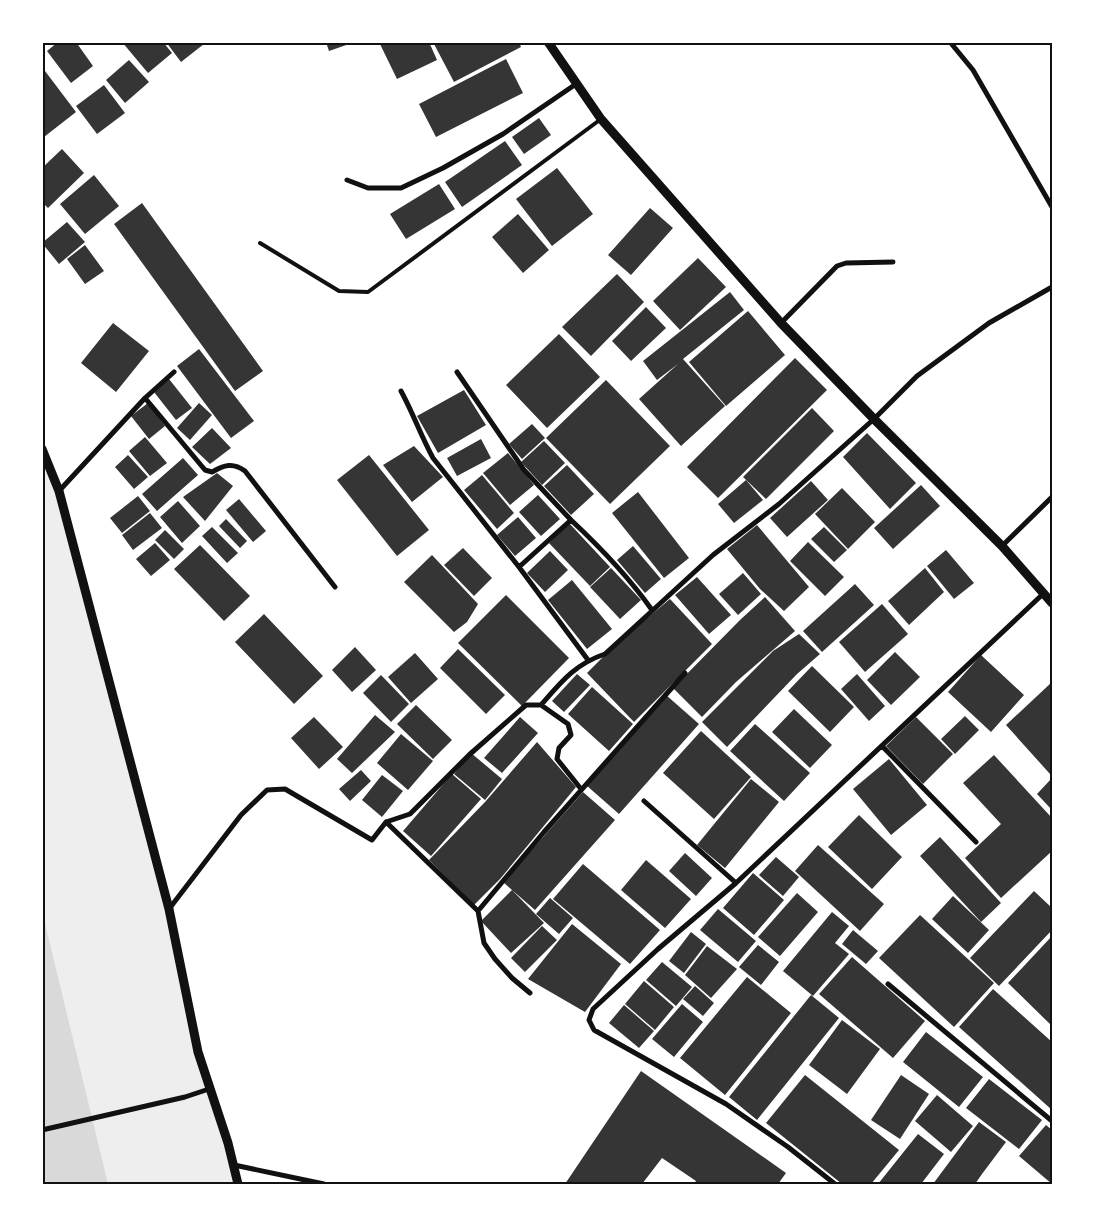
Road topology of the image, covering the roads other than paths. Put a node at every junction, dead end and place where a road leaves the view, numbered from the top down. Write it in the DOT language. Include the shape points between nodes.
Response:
graph roads {
  1 [pos="548,42"];
  2 [pos="950,42"];
  3 [pos="576,84"];
  4 [pos="602,119"];
  5 [pos="347,180"];
  6 [pos="1052,208"];
  7 [pos="260,243"];
  8 [pos="893,262"];
  9 [pos="1052,287"];
  10 [pos="780,323"];
  11 [pos="174,372"];
  12 [pos="457,372"];
  13 [pos="401,391"];
  14 [pos="145,398"];
  15 [pos="874,419"];
  16 [pos="42,449"];
  17 [pos="59,491"];
  18 [pos="1052,497"];
  19 [pos="572,520"];
  20 [pos="1002,546"];
  21 [pos="519,567"];
  22 [pos="335,587"];
  23 [pos="1044,593"];
  24 [pos="1052,603"];
  25 [pos="652,610"];
  26 [pos="588,660"];
  27 [pos="685,673"];
  28 [pos="541,705"];
  29 [pos="882,746"];
  30 [pos="581,789"];
  31 [pos="644,801"];
  32 [pos="386,822"];
  33 [pos="976,842"];
  34 [pos="736,883"];
  35 [pos="169,909"];
  36 [pos="478,911"];
  37 [pos="888,984"];
  38 [pos="530,992"];
  39 [pos="210,1089"];
  40 [pos="1052,1121"];
  41 [pos="42,1130"];
  42 [pos="232,1165"];
  43 [pos="238,1184"];
  44 [pos="324,1184"];
  45 [pos="835,1184"];
  1 -- 3 [label="street"];
  2 -- 6 [label="street" via="973,70"];
  3 -- 4 [label="street"];
  3 -- 5 [label="street" via="502,134 401,188 368,188"];
  4 -- 7 [label="lane" via="368,292 339,291"];
  4 -- 10 [label="street"];
  8 -- 10 [label="street" via="837,266"];
  9 -- 15 [label="street" via="989,323 916,376"];
  10 -- 15 [label="street"];
  11 -- 14 [label="street"];
  12 -- 19 [label="street" via="524,470"];
  13 -- 21 [label="street" via="432,458"];
  14 -- 17 [label="street"];
  14 -- 22 [label="street" via="205,470 212,472 228,464 240,467"];
  15 -- 20 [label="street"];
  15 -- 25 [label="street"];
  16 -- 17 [label="street"];
  17 -- 35 [label="street"];
  18 -- 20 [label="street"];
  19 -- 21 [label="street"];
  19 -- 25 [label="street" via="609,556"];
  20 -- 23 [label="street"];
  21 -- 26 [label="street"];
  23 -- 24 [label="street"];
  23 -- 29 [label="street"];
  25 -- 26 [label="street" via="605,654"];
  26 -- 28 [label="street" via="563,680"];
  27 -- 30 [label="street"];
  28 -- 30 [label="street" via="568,724 571,735 559,748 557,759"];
  28 -- 32 [label="street" via="526,705 469,755 410,814"];
  29 -- 33 [label="street"];
  29 -- 34 [label="street"];
  30 -- 36 [label="street"];
  31 -- 34 [label="street"];
  32 -- 35 [label="street" via="372,840 285,789 266,790 241,815"];
  32 -- 36 [label="street"];
  34 -- 45 [label="street" via="593,1009 589,1020 594,1030 726,1104"];
  35 -- 39 [label="street" via="198,1052"];
  36 -- 38 [label="street" via="484,943 512,978"];
  37 -- 40 [label="street"];
  39 -- 41 [label="street"];
  39 -- 42 [label="street"];
  42 -- 43 [label="street"];
  42 -- 44 [label="street"];
}
